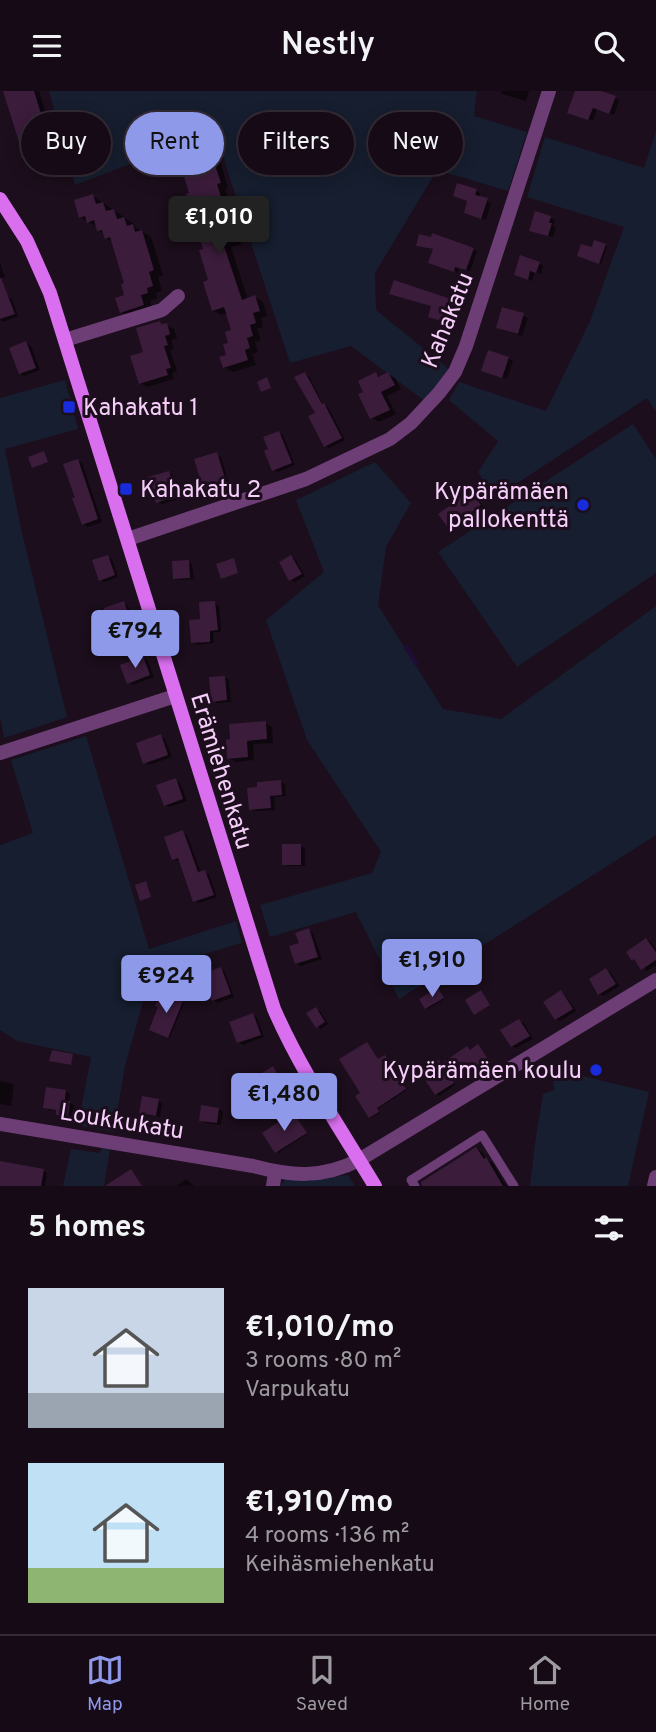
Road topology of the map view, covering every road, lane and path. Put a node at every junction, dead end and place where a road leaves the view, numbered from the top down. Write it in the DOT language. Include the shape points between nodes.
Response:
graph roads {
  1 [pos="550,91"];
  2 [pos="0,199"];
  3 [pos="178,296"];
  4 [pos="65,340"];
  5 [pos="128,539"];
  6 [pos="175,696"];
  7 [pos="0,753"];
  8 [pos="656,980"];
  9 [pos="0,1124"];
  10 [pos="359,1160"];
  11 [pos="656,1177"];
  12 [pos="274,1179"];
  13 [pos="375,1186"];
  14 [pos="415,1186"];
  15 [pos="514,1186"];
  16 [pos="654,1186"];
  1 -- 5 [label="street, Kahakatu" via="466,347 455,372 429,405 390,439 306,479"];
  2 -- 4 [label="street, Erämiehenkatu" via="37,261"];
  3 -- 4 [label="street" via="162,310"];
  4 -- 5 [label="street, Erämiehenkatu"];
  5 -- 6 [label="street, Erämiehenkatu"];
  6 -- 7 [label="street"];
  6 -- 10 [label="street, Erämiehenkatu" via="274,1009"];
  8 -- 10 [label="street, Loukkukatu"];
  9 -- 12 [label="street, Loukkukatu" via="253,1166"];
  10 -- 12 [label="street, Loukkukatu" via="331,1171"];
  10 -- 13 [label="street, Erämiehenkatu"];
  11 -- 16 [label="street"];
  14 -- 15 [label="lane" via="411,1180 482,1135"];
}
